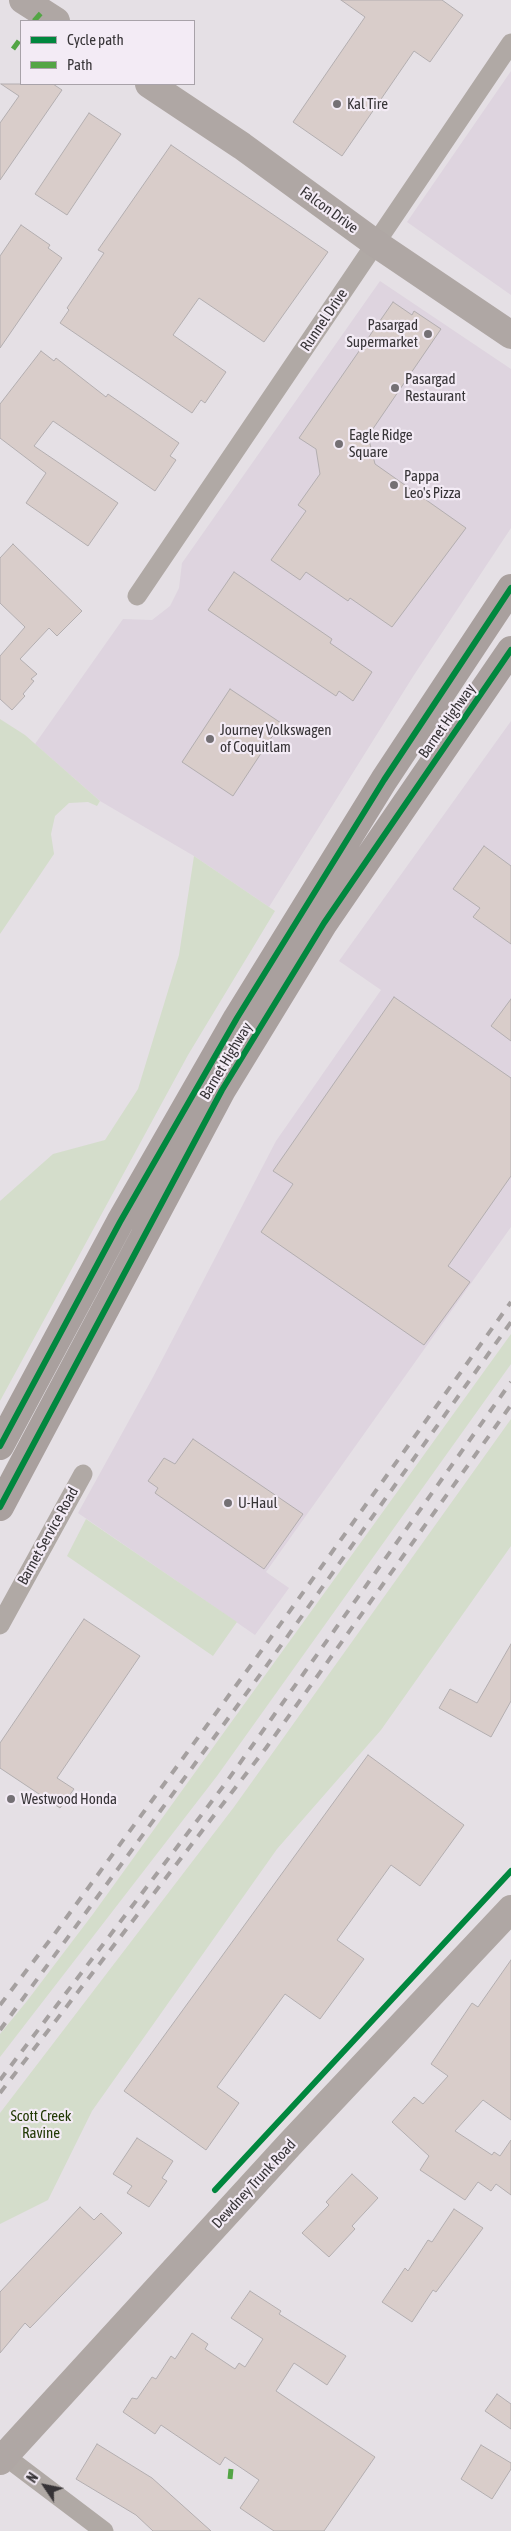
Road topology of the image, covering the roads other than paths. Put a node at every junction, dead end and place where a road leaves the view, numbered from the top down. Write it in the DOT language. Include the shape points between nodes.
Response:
graph roads {
  1 [pos="24,0"];
  2 [pos="54,20"];
  3 [pos="511,43"];
  4 [pos="150,85"];
  5 [pos="375,243"];
  6 [pos="511,336"];
  7 [pos="511,588"];
  8 [pos="137,596"];
  9 [pos="511,650"];
  10 [pos="0,1446"];
  11 [pos="83,1474"];
  12 [pos="0,1507"];
  13 [pos="0,1625"];
  14 [pos="511,1909"];
  15 [pos="2,2459"];
  16 [pos="104,2531"];
  1 -- 2 [label="main road"];
  3 -- 5 [label="street, Runnel Drive"];
  4 -- 5 [label="main road, Falcon Drive" via="242,146"];
  5 -- 6 [label="main road, Falcon Drive"];
  5 -- 8 [label="street, Runnel Drive"];
  7 -- 10 [label="main road, Barnet Highway" via="384,780 237,1018 120,1222"];
  9 -- 12 [label="main road, Barnet Highway" via="324,923 222,1090"];
  11 -- 13 [label="street, Barnet Service Road"];
  14 -- 15 [label="main road, Dewdney Trunk Road" via="290,2144"];
  15 -- 16 [label="street"];
}
